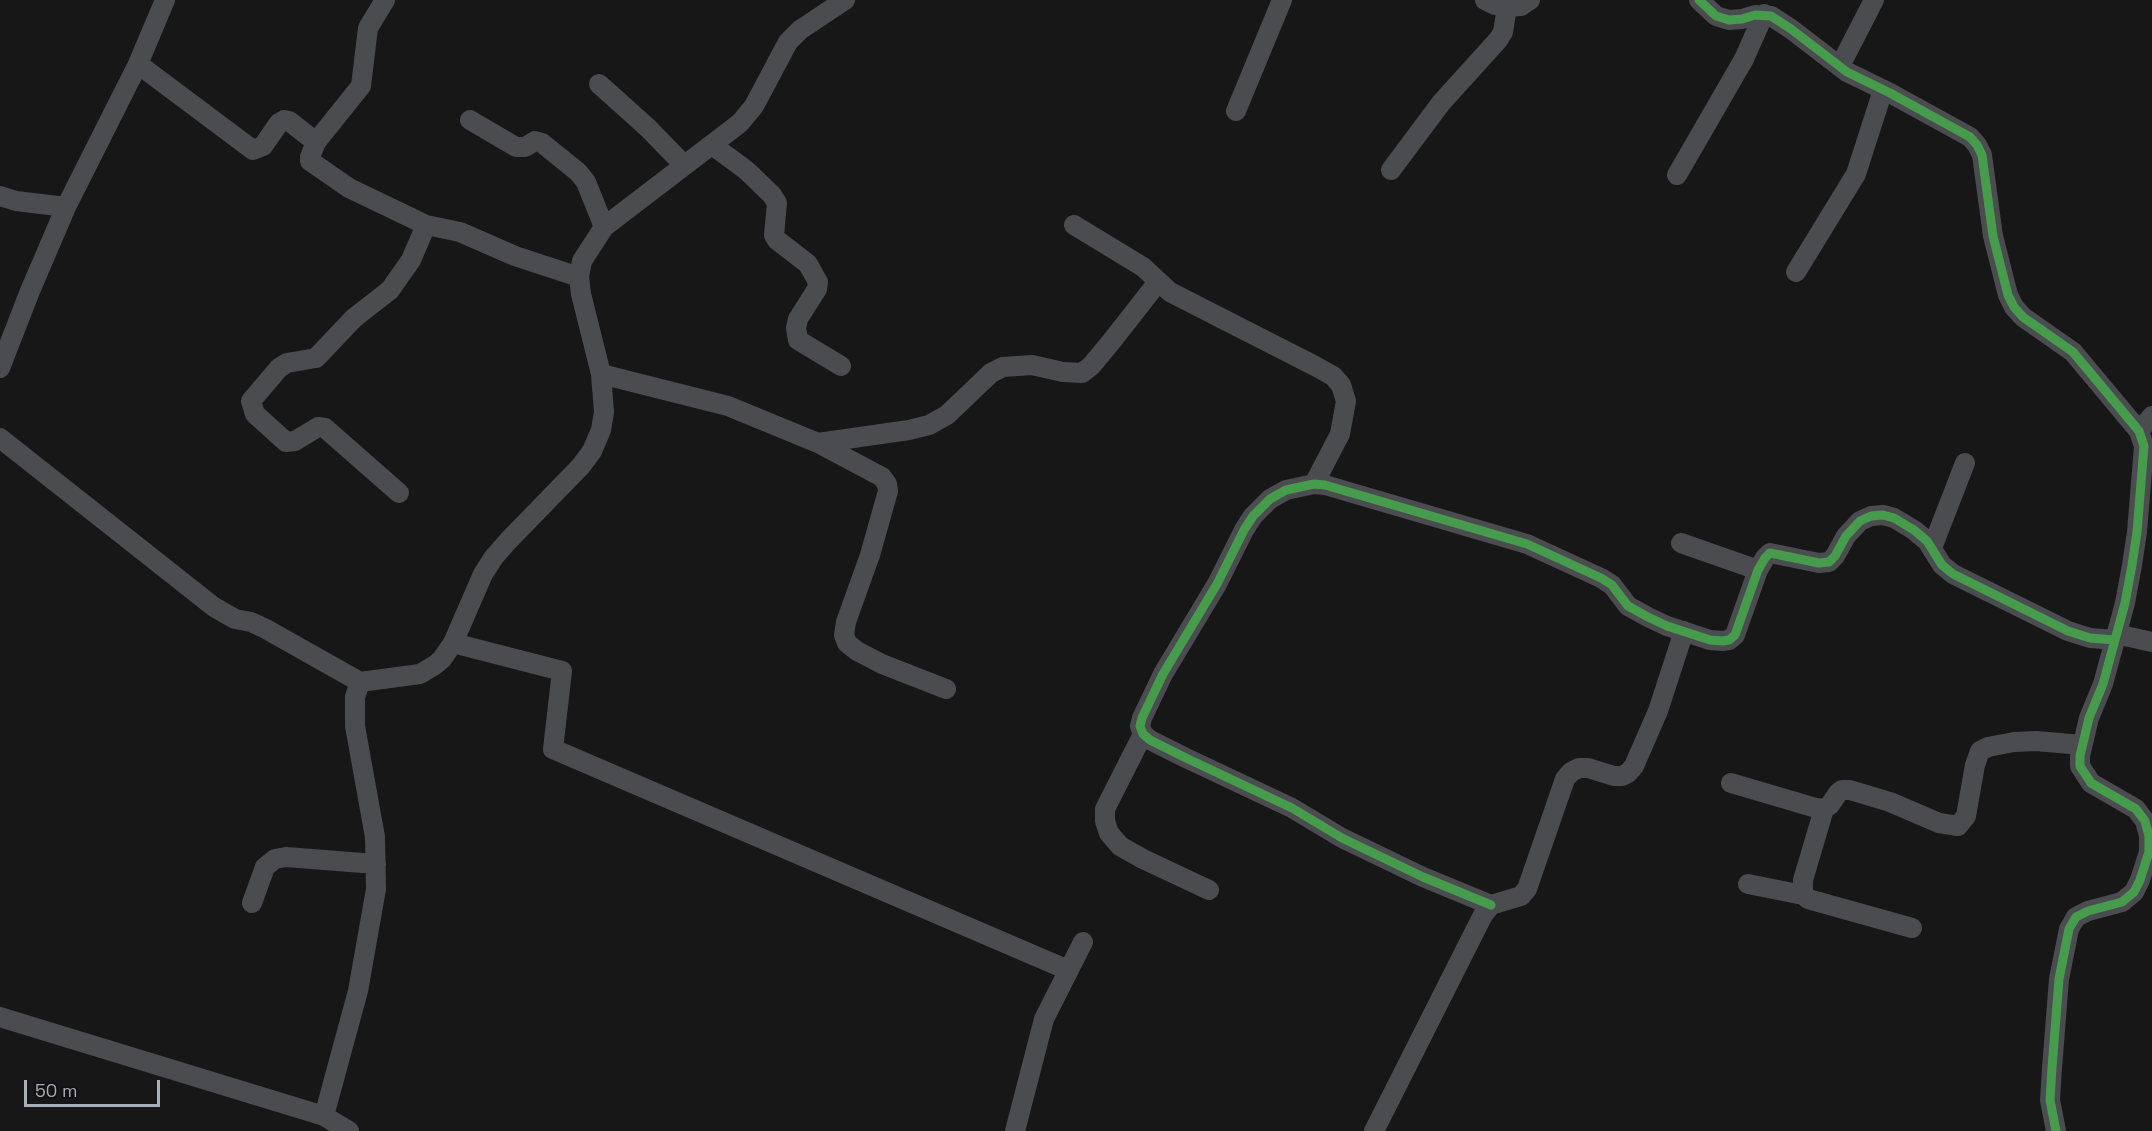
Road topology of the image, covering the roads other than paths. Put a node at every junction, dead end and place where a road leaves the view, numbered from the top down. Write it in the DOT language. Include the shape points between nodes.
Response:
graph roads {
  1 [pos="165,0"];
  2 [pos="385,0"];
  3 [pos="845,0"];
  4 [pos="1282,0"];
  5 [pos="1485,0"];
  6 [pos="1530,0"];
  7 [pos="1699,0"];
  8 [pos="1874,0"];
  9 [pos="1507,7"];
  10 [pos="1764,14"];
  11 [pos="138,64"];
  12 [pos="1840,66"];
  13 [pos="599,84"];
  14 [pos="1883,90"];
  15 [pos="1236,111"];
  16 [pos="470,120"];
  17 [pos="316,142"];
  18 [pos="712,145"];
  19 [pos="684,165"];
  20 [pos="1391,170"];
  21 [pos="1677,175"];
  22 [pos="0,196"];
  23 [pos="66,207"];
  24 [pos="426,225"];
  25 [pos="1074,225"];
  26 [pos="604,227"];
  27 [pos="1796,272"];
  28 [pos="579,277"];
  29 [pos="1158,282"];
  30 [pos="841,366"];
  31 [pos="0,368"];
  32 [pos="601,374"];
  33 [pos="2146,423"];
  34 [pos="0,438"];
  35 [pos="818,443"];
  36 [pos="1965,463"];
  37 [pos="1314,484"];
  38 [pos="399,493"];
  39 [pos="1681,543"];
  40 [pos="1932,548"];
  41 [pos="1758,570"];
  42 [pos="1684,631"];
  43 [pos="2116,637"];
  44 [pos="2152,642"];
  45 [pos="453,643"];
  46 [pos="360,682"];
  47 [pos="946,689"];
  48 [pos="1143,734"];
  49 [pos="2082,745"];
  50 [pos="1731,783"];
  51 [pos="1824,809"];
  52 [pos="2144,810"];
  53 [pos="376,864"];
  54 [pos="1748,884"];
  55 [pos="1209,890"];
  56 [pos="1803,895"];
  57 [pos="252,903"];
  58 [pos="1491,905"];
  59 [pos="1912,928"];
  60 [pos="1083,942"];
  61 [pos="1068,970"];
  62 [pos="0,1017"];
  63 [pos="324,1116"];
  64 [pos="349,1131"];
  65 [pos="1015,1131"];
  66 [pos="1374,1131"];
  67 [pos="2056,1131"];
  1 -- 11 [label="street"];
  2 -- 17 [label="street" via="368,28 361,86"];
  3 -- 18 [label="street" via="788,42 748,114"];
  4 -- 15 [label="street"];
  5 -- 9 [label="street"];
  6 -- 9 [label="street" via="1521,6"];
  7 -- 10 [label="street" via="1716,16 1729,20"];
  8 -- 12 [label="street"];
  9 -- 20 [label="street" via="1498,40 1441,103"];
  10 -- 12 [label="street"];
  10 -- 21 [label="street" via="1744,59"];
  11 -- 17 [label="street" via="253,150 263,146 284,120"];
  11 -- 23 [label="street"];
  12 -- 14 [label="street"];
  13 -- 19 [label="street"];
  14 -- 27 [label="street" via="1856,174"];
  14 -- 33 [label="street" via="1977,144 1982,155 1993,236 2014,307 2073,352"];
  16 -- 26 [label="street" via="516,147 535,141 542,143 586,182"];
  17 -- 24 [label="street" via="310,157 314,165 349,188"];
  18 -- 19 [label="street"];
  18 -- 30 [label="street" via="746,170 777,202 777,240 808,264 818,282 798,320 798,340"];
  19 -- 26 [label="street"];
  22 -- 23 [label="street"];
  23 -- 31 [label="street"];
  24 -- 28 [label="street" via="460,232"];
  24 -- 38 [label="street" via="408,266 390,290 354,318 316,358 279,368 251,401 255,414 286,442 318,427 325,428"];
  25 -- 29 [label="street" via="1134,261"];
  26 -- 28 [label="street" via="582,261"];
  28 -- 32 [label="street"];
  29 -- 35 [label="street" via="1082,373 1032,365 1003,367 929,425"];
  29 -- 37 [label="street" via="1170,292 1332,376 1341,385 1346,401 1340,434"];
  32 -- 35 [label="street" via="737,409"];
  32 -- 45 [label="street" via="604,412 592,451 494,557"];
  33 -- 43 [label="street" via="2137,532"];
  34 -- 46 [label="street" via="214,607 235,619 266,628"];
  35 -- 47 [label="street" via="882,477 887,484 870,555 846,622 847,643 882,664"];
  36 -- 40 [label="street"];
  37 -- 42 [label="street" via="1527,544 1601,578 1612,585 1628,606"];
  37 -- 48 [label="street" via="1286,490 1253,516 1163,674 1142,718"];
  39 -- 41 [label="street"];
  40 -- 41 [label="street" via="1914,530 1893,518 1871,516 1846,536 1829,562 1770,553"];
  40 -- 43 [label="street" via="1942,565 1972,585 2068,631 2090,638"];
  41 -- 42 [label="street" via="1741,621 1729,640 1710,640"];
  42 -- 58 [label="street" via="1658,711 1634,766 1622,776 1588,768 1571,772 1527,889 1521,896"];
  43 -- 44 [label="street"];
  43 -- 49 [label="street"];
  45 -- 46 [label="street" via="435,665 420,674"];
  45 -- 61 [label="street" via="562,671 553,749"];
  46 -- 53 [label="street" via="355,697 355,726 375,837"];
  48 -- 55 [label="street" via="1105,809 1109,833 1120,846"];
  48 -- 58 [label="street" via="1292,808 1341,838"];
  49 -- 51 [label="street" via="2014,742 1980,751 1966,816 1958,826 1939,823 1850,790 1842,790"];
  49 -- 52 [label="street" via="2080,766 2091,783"];
  50 -- 51 [label="street"];
  51 -- 56 [label="street" via="1803,880"];
  52 -- 67 [label="street" via="2148,852 2134,892 2122,902 2076,917 2069,929 2059,979 2052,1068 2050,1100"];
  53 -- 57 [label="street" via="275,859 265,867"];
  53 -- 63 [label="street" via="376,889 360,980"];
  54 -- 56 [label="street"];
  56 -- 59 [label="street"];
  58 -- 66 [label="street"];
  60 -- 61 [label="street"];
  61 -- 65 [label="street" via="1038,1037"];
  62 -- 63 [label="street"];
  63 -- 64 [label="street"];
}
